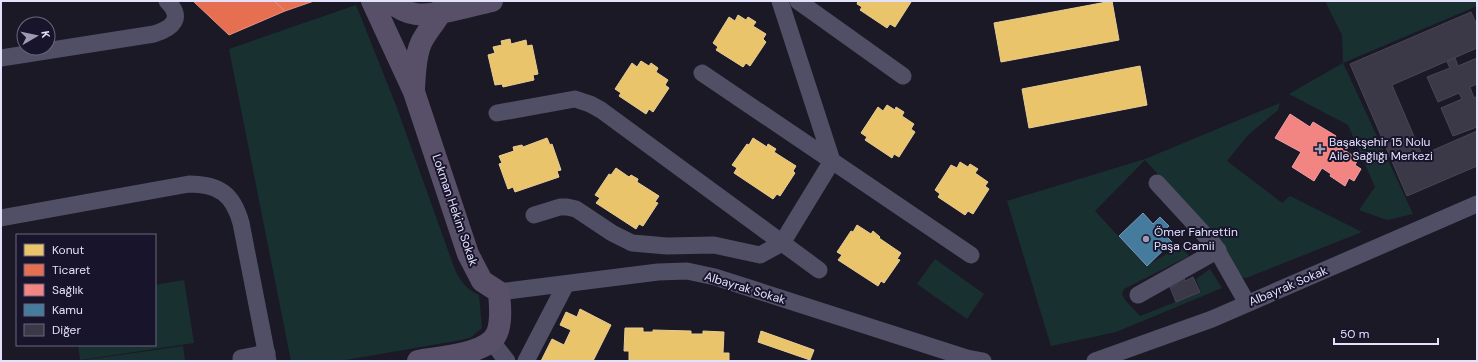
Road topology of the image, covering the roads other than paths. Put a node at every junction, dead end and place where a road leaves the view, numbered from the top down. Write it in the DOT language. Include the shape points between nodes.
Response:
graph roads {
  1 [pos="166,1"];
  2 [pos="372,1"];
  3 [pos="380,1"];
  4 [pos="389,1"];
  5 [pos="492,1"];
  6 [pos="780,1"];
  7 [pos="798,1"];
  8 [pos="443,6"];
  9 [pos="385,24"];
  10 [pos="1,58"];
  11 [pos="702,73"];
  12 [pos="903,76"];
  13 [pos="414,92"];
  14 [pos="497,113"];
  15 [pos="832,161"];
  16 [pos="1157,183"];
  17 [pos="1477,204"];
  18 [pos="534,215"];
  19 [pos="1,218"];
  20 [pos="782,243"];
  21 [pos="667,246"];
  22 [pos="1218,250"];
  23 [pos="971,255"];
  24 [pos="819,270"];
  25 [pos="668,271"];
  26 [pos="566,284"];
  27 [pos="499,292"];
  28 [pos="1138,295"];
  29 [pos="1247,303"];
  30 [pos="492,342"];
  31 [pos="268,357"];
  32 [pos="242,361"];
  33 [pos="418,361"];
  34 [pos="507,361"];
  35 [pos="526,361"];
  36 [pos="984,361"];
  37 [pos="1095,361"];
  1 -- 10 [label="street" via="176,14 172,26 164,31"];
  2 -- 9 [label="main road"];
  3 -- 9 [label="main road"];
  4 -- 8 [label="main road" via="397,8 417,14"];
  5 -- 8 [label="main road"];
  6 -- 15 [label="street"];
  7 -- 12 [label="street"];
  8 -- 13 [label="main road" via="421,43 416,60"];
  9 -- 13 [label="main road, Lokman Hekim Sokak"];
  11 -- 15 [label="street"];
  13 -- 27 [label="main road, Lokman Hekim Sokak" via="468,254 482,281"];
  14 -- 20 [label="street" via="575,100 590,104"];
  15 -- 20 [label="street"];
  15 -- 23 [label="street"];
  16 -- 22 [label="street"];
  17 -- 29 [label="street, Albayrak Sokak"];
  18 -- 21 [label="street" via="567,207 632,243"];
  19 -- 31 [label="street" via="189,184 212,186 232,200 237,209"];
  20 -- 21 [label="street" via="760,255 714,245"];
  20 -- 24 [label="street"];
  21 -- 25 [label="street"];
  22 -- 28 [label="street"];
  22 -- 29 [label="street"];
  25 -- 26 [label="street, Albayrak Sokak"];
  25 -- 36 [label="street, Albayrak Sokak" via="687,271 715,277 960,356"];
  26 -- 27 [label="street, Albayrak Sokak"];
  26 -- 35 [label="street"];
  27 -- 30 [label="main road" via="498,332"];
  29 -- 37 [label="street, Albayrak Sokak" via="1212,319"];
  30 -- 33 [label="main road" via="471,352"];
  30 -- 34 [label="street"];
  31 -- 32 [label="street" via="241,358"];
}
